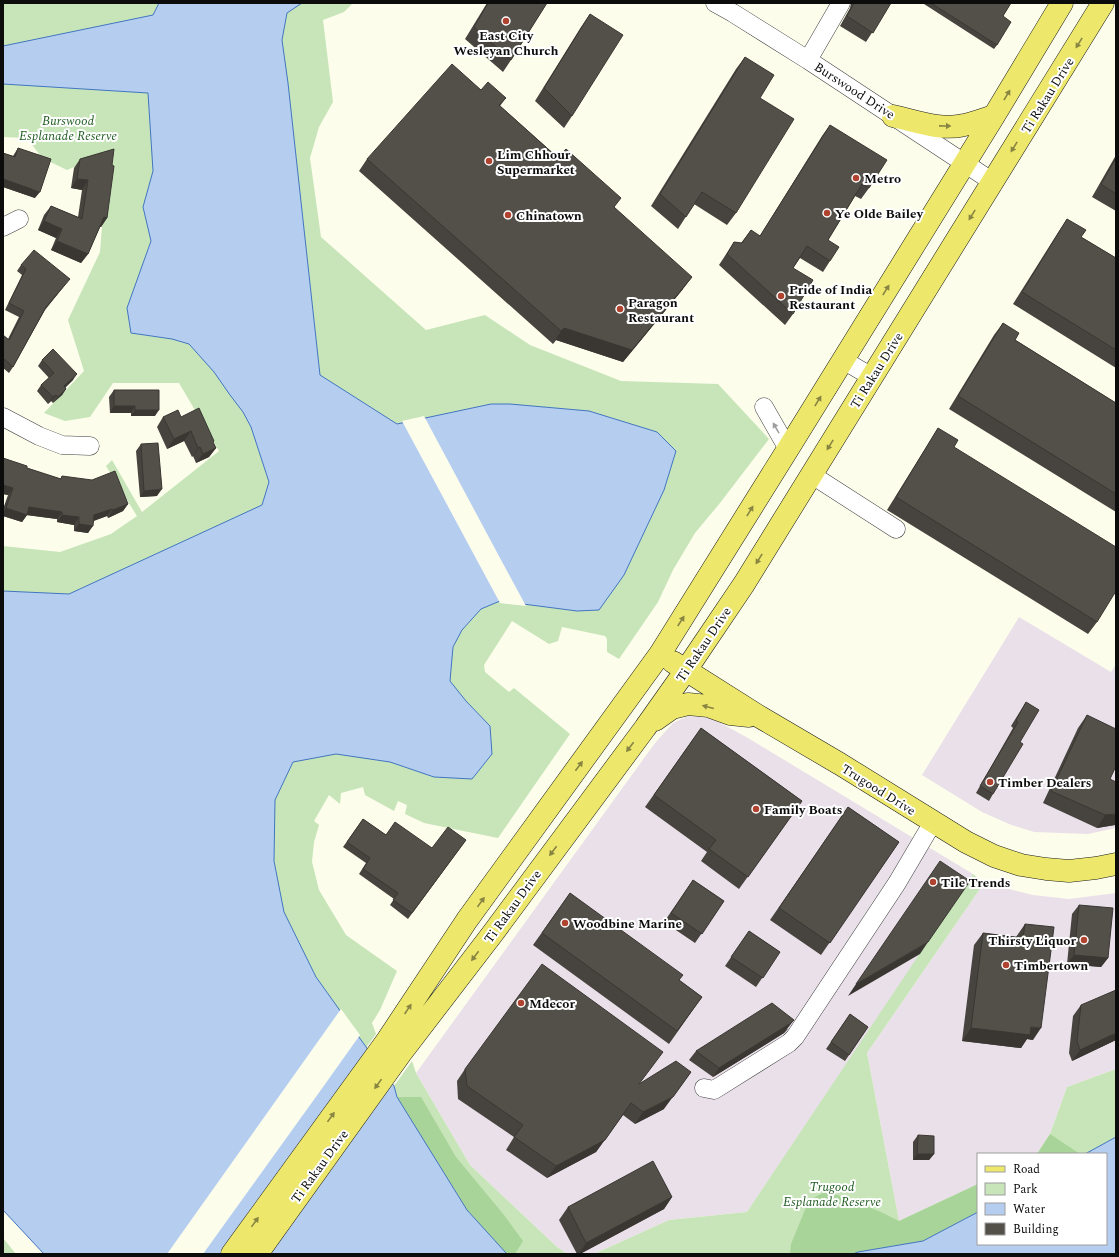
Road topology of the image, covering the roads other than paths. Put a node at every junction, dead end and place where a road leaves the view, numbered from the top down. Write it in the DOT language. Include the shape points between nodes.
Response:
graph roads {
  1 [pos="715,3"];
  2 [pos="841,3"];
  3 [pos="1062,3"];
  4 [pos="1104,3"];
  5 [pos="808,60"];
  6 [pos="893,116"];
  7 [pos="994,116"];
  8 [pos="964,164"];
  9 [pos="993,182"];
  10 [pos="19,219"];
  11 [pos="3,227"];
  12 [pos="844,360"];
  13 [pos="872,377"];
  14 [pos="764,407"];
  15 [pos="3,417"];
  16 [pos="90,446"];
  17 [pos="788,449"];
  18 [pos="812,475"];
  19 [pos="896,529"];
  20 [pos="660,654"];
  21 [pos="686,670"];
  22 [pos="760,717"];
  23 [pos="645,728"];
  24 [pos="933,822"];
  25 [pos="1116,864"];
  26 [pos="394,1047"];
  27 [pos="704,1088"];
  28 [pos="232,1254"];
  29 [pos="256,1254"];
  1 -- 5 [label="street, Burswood Drive"];
  2 -- 5 [label="street"];
  7 -- 3 [label="main road, Ti Rakau Drive, one-way"];
  4 -- 9 [label="main road, Ti Rakau Drive, one-way"];
  5 -- 6 [label="street, Burswood Drive"];
  6 -- 7 [label="main road, one-way" via="936,126 964,125"];
  6 -- 8 [label="street, Burswood Drive"];
  7 -- 8 [label="main road, Ti Rakau Drive"];
  8 -- 9 [label="street, Burswood Drive"];
  12 -- 8 [label="main road, Ti Rakau Drive, one-way"];
  9 -- 13 [label="main road, Ti Rakau Drive, one-way"];
  10 -- 11 [label="street"];
  12 -- 13 [label="street"];
  17 -- 12 [label="main road, Ti Rakau Drive, one-way"];
  13 -- 18 [label="main road, Ti Rakau Drive, one-way"];
  17 -- 14 [label="street, one-way"];
  15 -- 16 [label="street" via="38,436 62,445"];
  20 -- 17 [label="main road, Ti Rakau Drive, one-way"];
  18 -- 19 [label="street"];
  18 -- 21 [label="main road, Ti Rakau Drive, one-way" via="744,584"];
  20 -- 21 [label="main road, Trugood Drive"];
  26 -- 20 [label="main road, Ti Rakau Drive, one-way" via="467,920"];
  21 -- 22 [label="main road, Trugood Drive"];
  21 -- 23 [label="main road, Ti Rakau Drive"];
  22 -- 23 [label="main road, one-way" via="730,714 708,706 688,704 672,708"];
  22 -- 24 [label="main road, Trugood Drive"];
  23 -- 26 [label="main road, Ti Rakau Drive, one-way" via="493,933"];
  24 -- 25 [label="main road, Trugood Drive" via="978,849 1021,865 1069,871"];
  24 -- 27 [label="street" via="897,883 795,1037 714,1090"];
  28 -- 26 [label="main road, Ti Rakau Drive, one-way"];
  26 -- 29 [label="main road, Ti Rakau Drive, one-way"];
}
